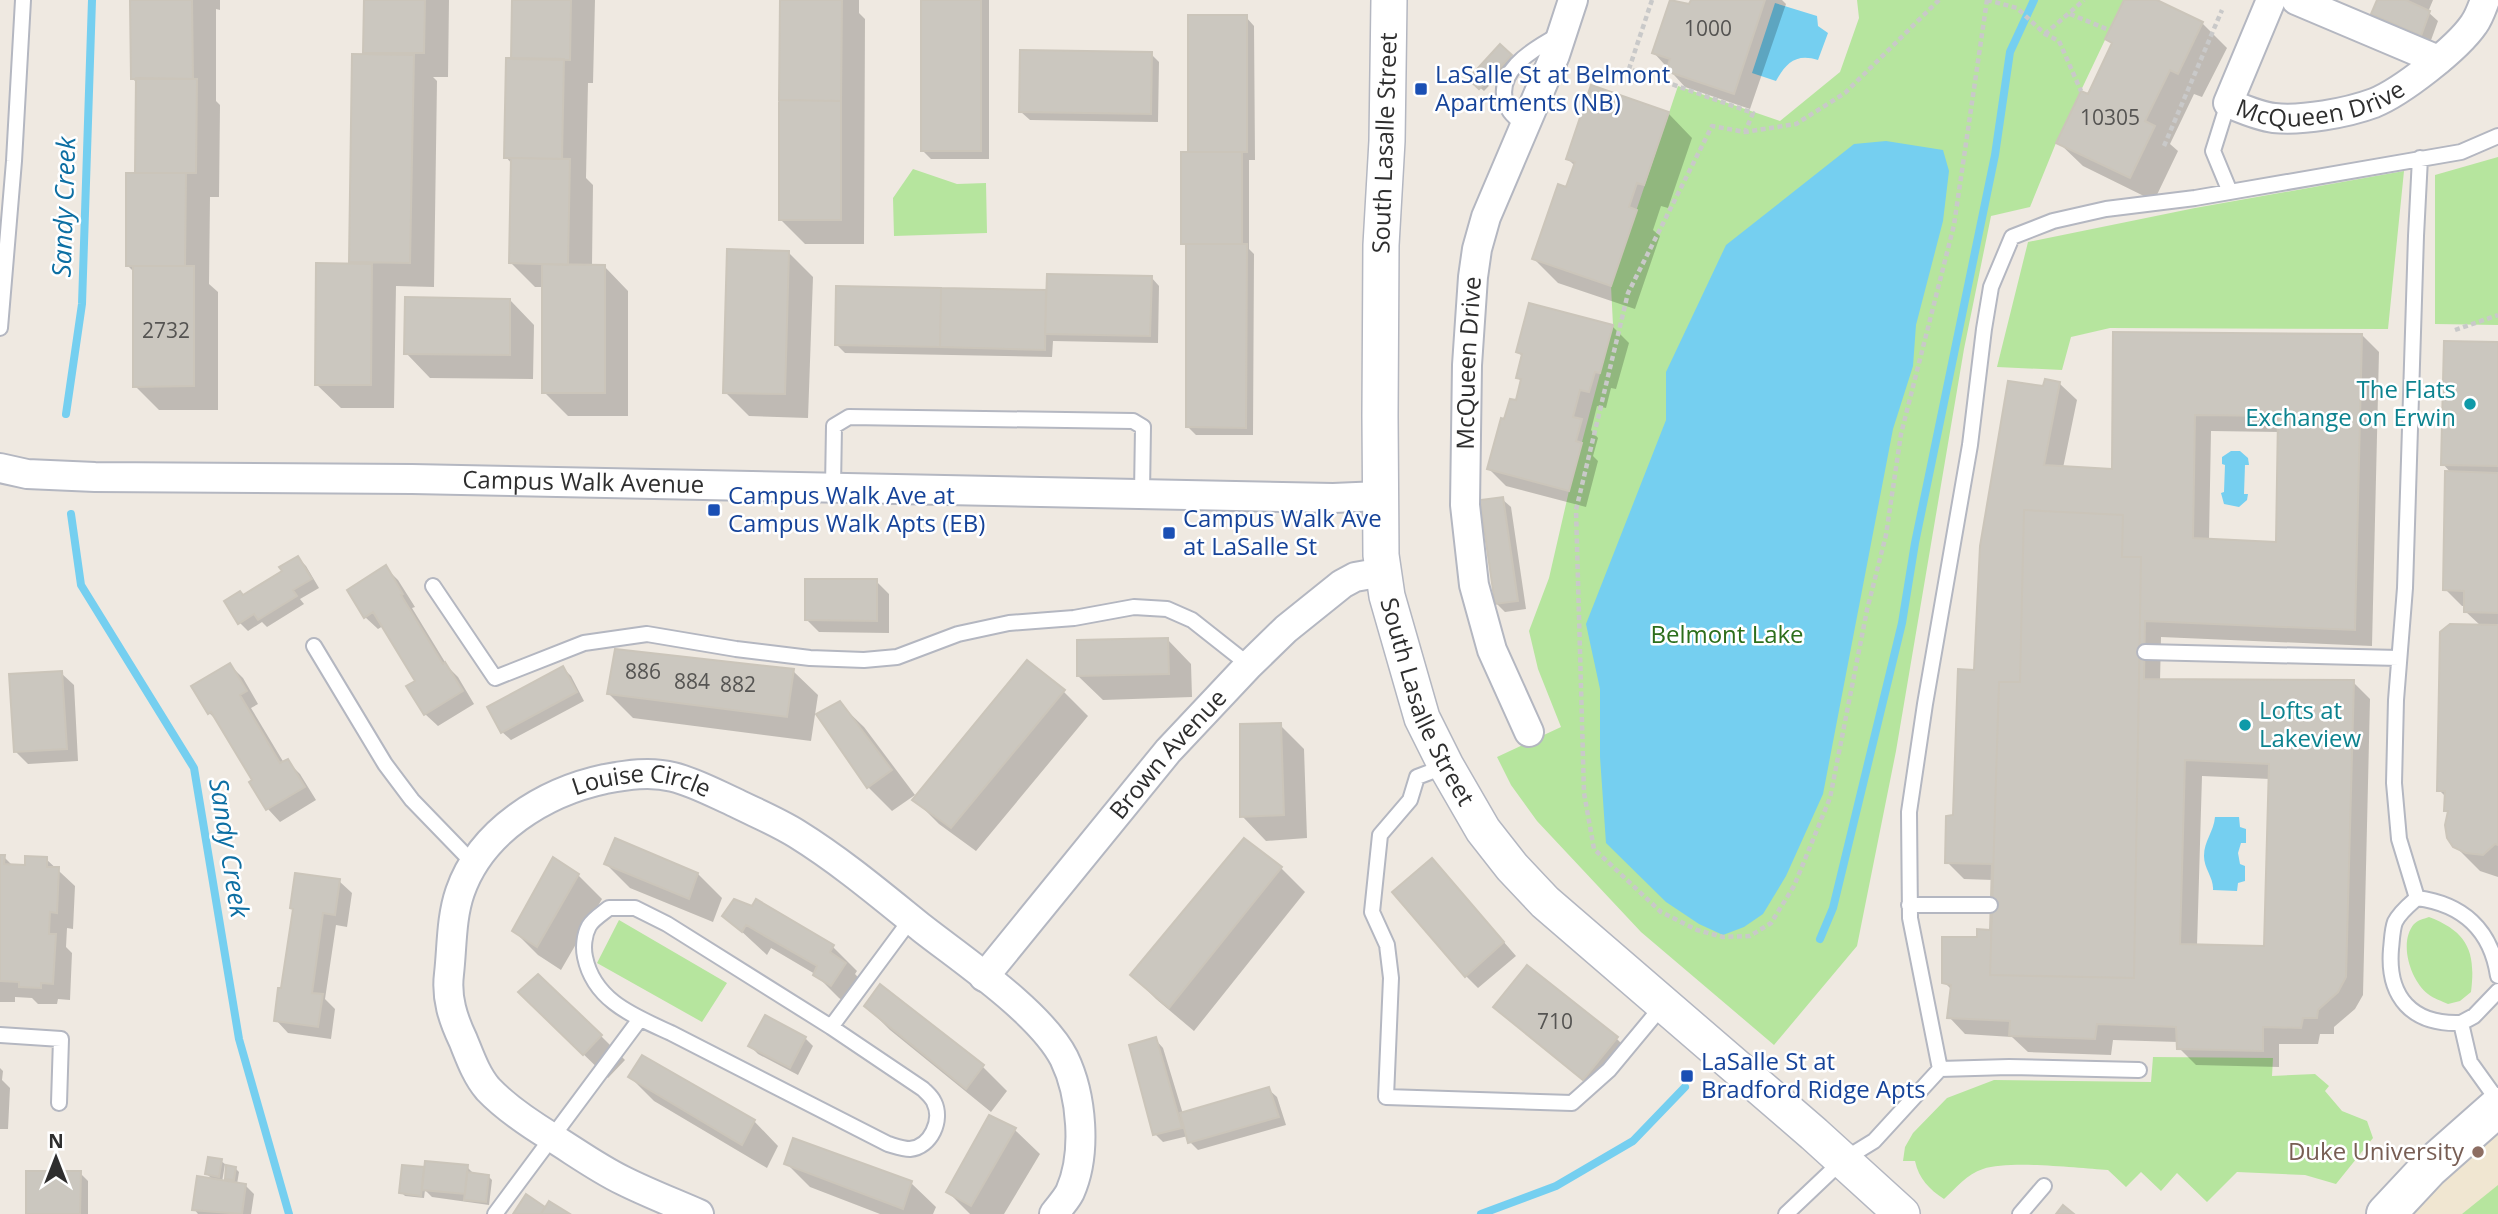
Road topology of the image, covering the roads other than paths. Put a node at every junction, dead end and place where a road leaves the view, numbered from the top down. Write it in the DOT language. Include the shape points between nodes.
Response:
graph roads {
  1 [pos="23,0"];
  2 [pos="1389,0"];
  3 [pos="1573,0"];
  4 [pos="2271,0"];
  5 [pos="2296,0"];
  6 [pos="2485,0"];
  7 [pos="2438,60"];
  8 [pos="2228,103"];
  9 [pos="2498,136"];
  10 [pos="2420,158"];
  11 [pos="7,160"];
  12 [pos="2230,192"];
  13 [pos="0,328"];
  14 [pos="0,468"];
  15 [pos="833,487"];
  16 [pos="1142,493"];
  17 [pos="1380,496"];
  18 [pos="1383,572"];
  19 [pos="433,586"];
  20 [pos="314,646"];
  21 [pos="2145,652"];
  22 [pos="2399,658"];
  23 [pos="1249,665"];
  24 [pos="1529,732"];
  25 [pos="1446,766"];
  26 [pos="474,864"];
  27 [pos="2417,898"];
  28 [pos="1909,905"];
  29 [pos="1990,905"];
  30 [pos="911,919"];
  31 [pos="2498,976"];
  32 [pos="985,977"];
  33 [pos="2498,991"];
  34 [pos="1663,1005"];
  35 [pos="640,1019"];
  36 [pos="2460,1023"];
  37 [pos="831,1027"];
  38 [pos="0,1035"];
  39 [pos="1940,1069"];
  40 [pos="2139,1070"];
  41 [pos="2498,1101"];
  42 [pos="59,1103"];
  43 [pos="2498,1107"];
  44 [pos="551,1137"];
  45 [pos="1843,1160"];
  46 [pos="2044,1186"];
  47 [pos="1067,1207"];
  48 [pos="495,1214"];
  49 [pos="699,1214"];
  50 [pos="1786,1214"];
  51 [pos="1902,1214"];
  52 [pos="2020,1214"];
  53 [pos="2386,1214"];
  1 -- 11 [label="lane"];
  2 -- 17 [label="street, South Lasalle Street" via="1381,244"];
  3 -- 24 [label="street, McQueen Drive" via="1486,217 1477,249 1467,365 1468,545 1482,620"];
  4 -- 8 [label="street, McQueen Drive"];
  5 -- 7 [label="street"];
  6 -- 7 [label="street, McQueen Drive" via="2474,24"];
  7 -- 8 [label="street, McQueen Drive" via="2373,103 2317,116 2262,116"];
  8 -- 12 [label="lane" via="2213,151"];
  9 -- 10 [label="lane" via="2461,152"];
  10 -- 12 [label="lane"];
  10 -- 22 [label="lane"];
  11 -- 13 [label="lane"];
  12 -- 28 [label="lane" via="2106,209 2053,221 2012,237 1992,287 1984,329 1970,445 1923,717 1909,812"];
  14 -- 15 [label="street, Campus Walk Avenue" via="95,477"];
  15 -- 16 [label="street, Campus Walk Avenue"];
  15 -- 16 [label="lane" via="834,426 849,417 1133,421 1143,427"];
  16 -- 17 [label="street, Campus Walk Avenue"];
  17 -- 18 [label="street, South Lasalle Street"];
  18 -- 23 [label="street, Brown Avenue" via="1342,584"];
  18 -- 25 [label="street, South Lasalle Street" via="1391,616 1422,718"];
  19 -- 23 [label="lane" via="495,678 584,643 647,634 773,653 864,660 897,657 958,634 1009,623 1133,607 1167,609 1192,620"];
  20 -- 26 [label="lane" via="385,764 412,800"];
  21 -- 22 [label="lane"];
  22 -- 27 [label="lane" via="2394,783 2399,839"];
  23 -- 32 [label="street, Brown Avenue" via="1168,751"];
  25 -- 34 [label="street, South Lasalle Street" via="1483,830 1512,867 1545,902"];
  25 -- 34 [label="lane" via="1417,778 1410,800 1380,835 1372,912 1387,945 1391,978 1385,1097 1572,1103 1609,1070"];
  26 -- 30 [label="street, Louise Circle" via="511,823 538,803 589,783 651,773 674,777 793,832"];
  26 -- 44 [label="street, Louise Circle" via="456,910 448,981 451,1010 486,1086"];
  27 -- 31 [label="lane" via="2438,901 2471,918 2496,960"];
  27 -- 36 [label="lane" via="2394,925 2390,972 2394,984 2398,995 2419,1016 2440,1024"];
  28 -- 29 [label="lane"];
  28 -- 39 [label="lane"];
  30 -- 32 [label="street, Louise Circle"];
  30 -- 37 [label="lane"];
  32 -- 47 [label="street, Louise Circle" via="1053,1039 1066,1061 1080,1118 1079,1158"];
  33 -- 36 [label="lane" via="2474,1016"];
  34 -- 45 [label="street, South Lasalle Street"];
  35 -- 37 [label="lane" via="612,1002 589,975 583,948 589,925 609,908 635,908 667,924"];
  35 -- 37 [label="lane" via="888,1143 907,1149 920,1146 934,1131 934,1100"];
  35 -- 44 [label="lane"];
  36 -- 41 [label="lane" via="2470,1062"];
  38 -- 42 [label="lane" via="61,1039"];
  39 -- 40 [label="lane"];
  39 -- 45 [label="lane" via="1874,1141"];
  43 -- 53 [label="main road" via="2429,1168"];
  44 -- 48 [label="lane"];
  44 -- 49 [label="street, Louise Circle" via="624,1181"];
  45 -- 50 [label="lane"];
  45 -- 51 [label="street, South Lasalle Street"];
  46 -- 52 [label="lane"];
}
